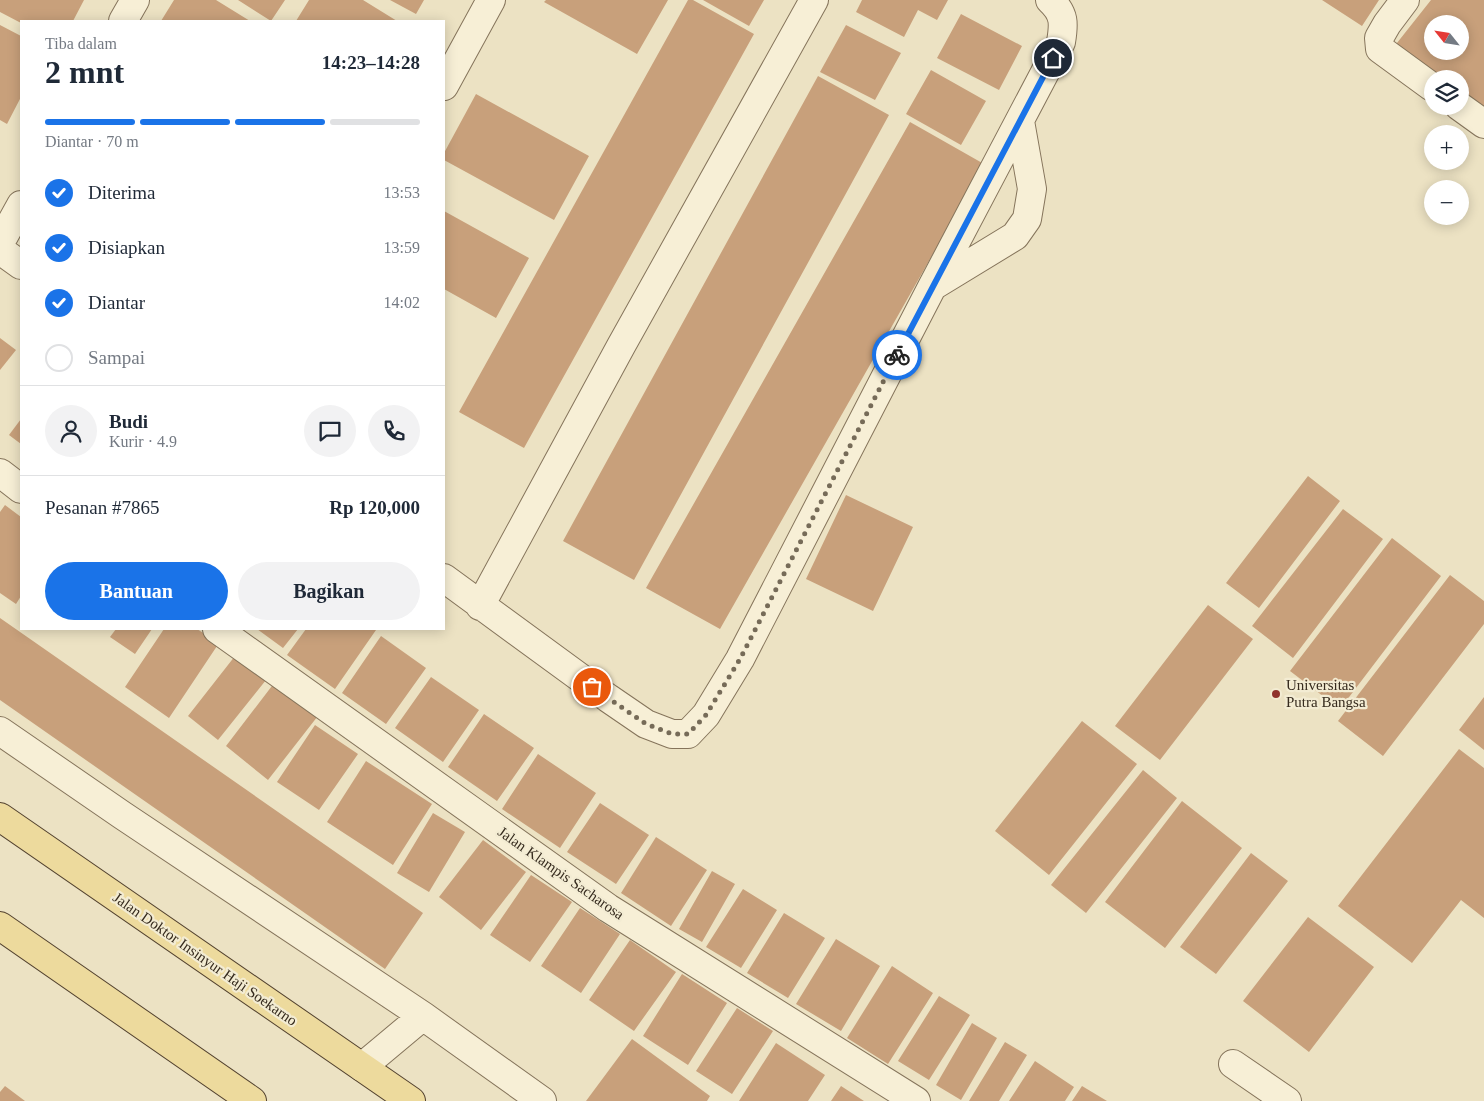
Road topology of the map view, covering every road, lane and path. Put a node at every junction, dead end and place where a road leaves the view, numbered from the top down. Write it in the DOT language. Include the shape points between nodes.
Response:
graph roads {
  1 [pos="135,0"];
  2 [pos="491,0"];
  3 [pos="814,0"];
  4 [pos="1050,0"];
  5 [pos="1405,0"];
  6 [pos="125,20"];
  7 [pos="1424,81"];
  8 [pos="445,84"];
  9 [pos="1469,113"];
  10 [pos="1020,121"];
  11 [pos="1484,124"];
  12 [pos="20,207"];
  13 [pos="0,243"];
  14 [pos="0,250"];
  15 [pos="20,264"];
  16 [pos="932,287"];
  17 [pos="0,473"];
  18 [pos="20,488"];
  19 [pos="445,579"];
  20 [pos="480,606"];
  21 [pos="219,630"];
  22 [pos="0,731"];
  23 [pos="0,817"];
  24 [pos="0,926"];
  25 [pos="423,1016"];
  26 [pos="1233,1064"];
  27 [pos="362,1067"];
  28 [pos="252,1101"];
  29 [pos="411,1101"];
  30 [pos="542,1101"];
  31 [pos="916,1101"];
  32 [pos="1287,1101"];
  1 -- 6 [label="street"];
  2 -- 8 [label="street"];
  3 -- 20 [label="street" via="620,346"];
  4 -- 10 [label="street" via="1062,16 1061,42"];
  5 -- 7 [label="street" via="1379,38 1380,49"];
  9 -- 11 [label="street"];
  10 -- 16 [label="street"];
  10 -- 16 [label="street" via="1032,189 1027,219 1015,236"];
  12 -- 13 [label="street"];
  14 -- 15 [label="street"];
  16 -- 20 [label="street" via="740,659 706,715 688,734 672,734 646,724"];
  17 -- 18 [label="street"];
  19 -- 20 [label="street"];
  21 -- 31 [label="street, Jalan Klampis Sacharosa" via="608,908"];
  22 -- 25 [label="street"];
  23 -- 27 [label="main road, Jalan Doktor Insinyur Haji Soekarno"];
  24 -- 28 [label="main road"];
  25 -- 27 [label="street"];
  25 -- 30 [label="street"];
  26 -- 32 [label="street"];
  27 -- 29 [label="main road, Jalan Doktor Insinyur Haji Soekarno"];
}
